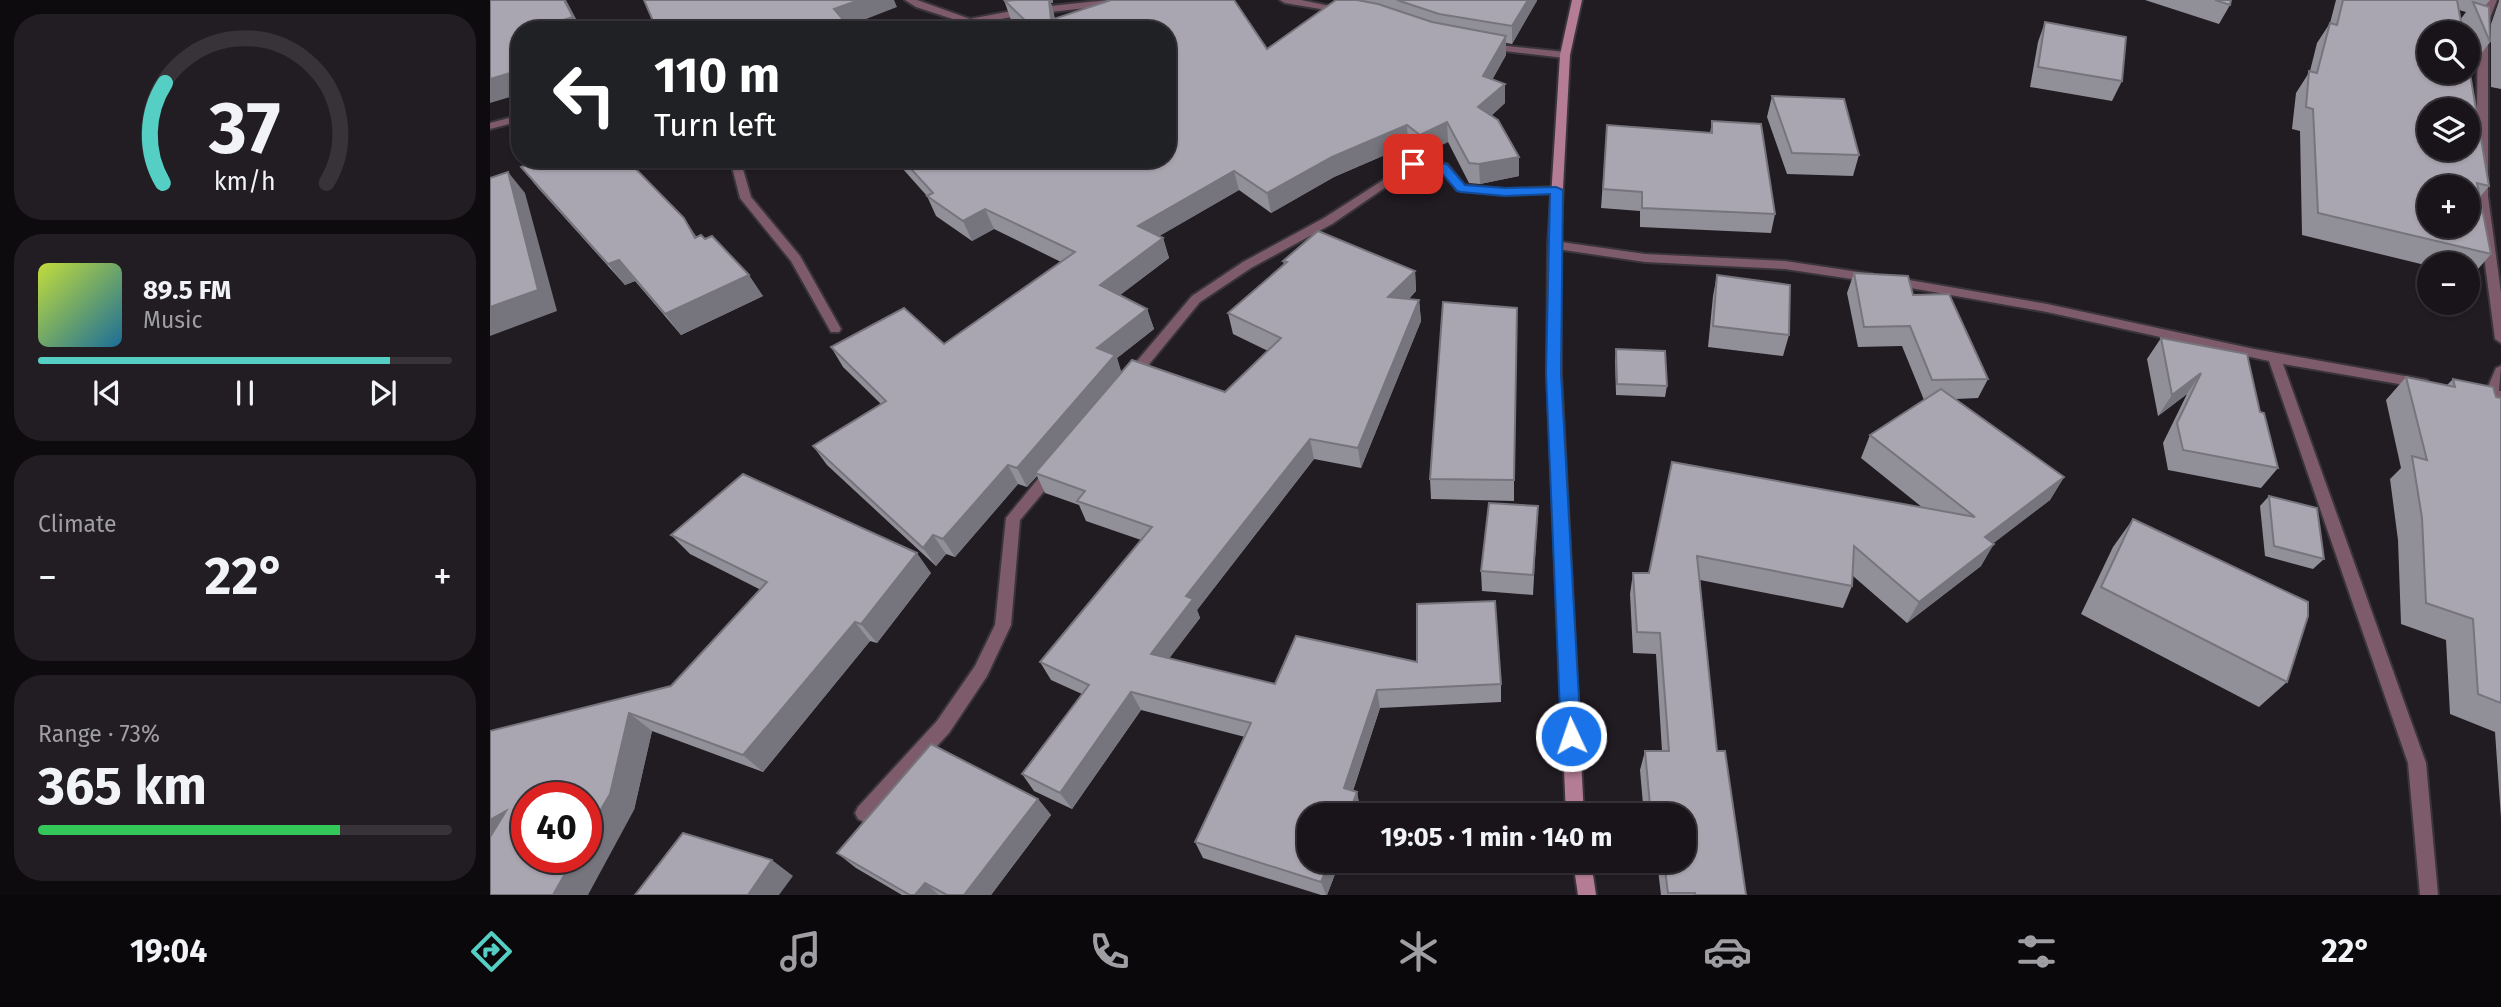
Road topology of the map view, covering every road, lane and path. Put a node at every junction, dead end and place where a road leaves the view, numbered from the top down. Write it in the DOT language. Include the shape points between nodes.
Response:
graph roads {
  1 [pos="910,0"];
  2 [pos="1133,0"];
  3 [pos="1285,0"];
  4 [pos="1577,0"];
  5 [pos="2492,0"];
  6 [pos="1359,13"];
  7 [pos="969,21"];
  8 [pos="1482,46"];
  9 [pos="1564,55"];
  10 [pos="511,120"];
  11 [pos="490,126"];
  12 [pos="738,168"];
  13 [pos="1556,190"];
  14 [pos="1554,245"];
  15 [pos="835,329"];
  16 [pos="2501,339"];
  17 [pos="2274,358"];
  18 [pos="2501,371"];
  19 [pos="1125,385"];
  20 [pos="2437,385"];
  21 [pos="2464,390"];
  22 [pos="2496,395"];
  23 [pos="1062,460"];
  24 [pos="1575,803"];
  25 [pos="864,813"];
  26 [pos="1584,873"];
  27 [pos="1587,895"];
  28 [pos="2429,895"];
  1 -- 7 [label="street"];
  2 -- 7 [label="street"];
  3 -- 6 [label="street"];
  4 -- 9 [label="street"];
  5 -- 16 [label="street" via="2477,21 2482,196"];
  8 -- 9 [label="street"];
  9 -- 13 [label="street"];
  10 -- 11 [label="street"];
  12 -- 15 [label="street" via="746,198 796,259"];
  13 -- 14 [label="street"];
  13 -- 19 [label="street" via="1461,188 1443,166 1413,164 1196,299"];
  14 -- 17 [label="street" via="1645,258 1785,265 1898,281"];
  14 -- 24 [label="street" via="1554,373"];
  17 -- 20 [label="street"];
  17 -- 28 [label="street" via="2417,763"];
  18 -- 22 [label="street"];
  21 -- 22 [label="street"];
  23 -- 25 [label="street" via="1013,518 1003,625 981,671 943,727"];
  26 -- 27 [label="street"];
}
